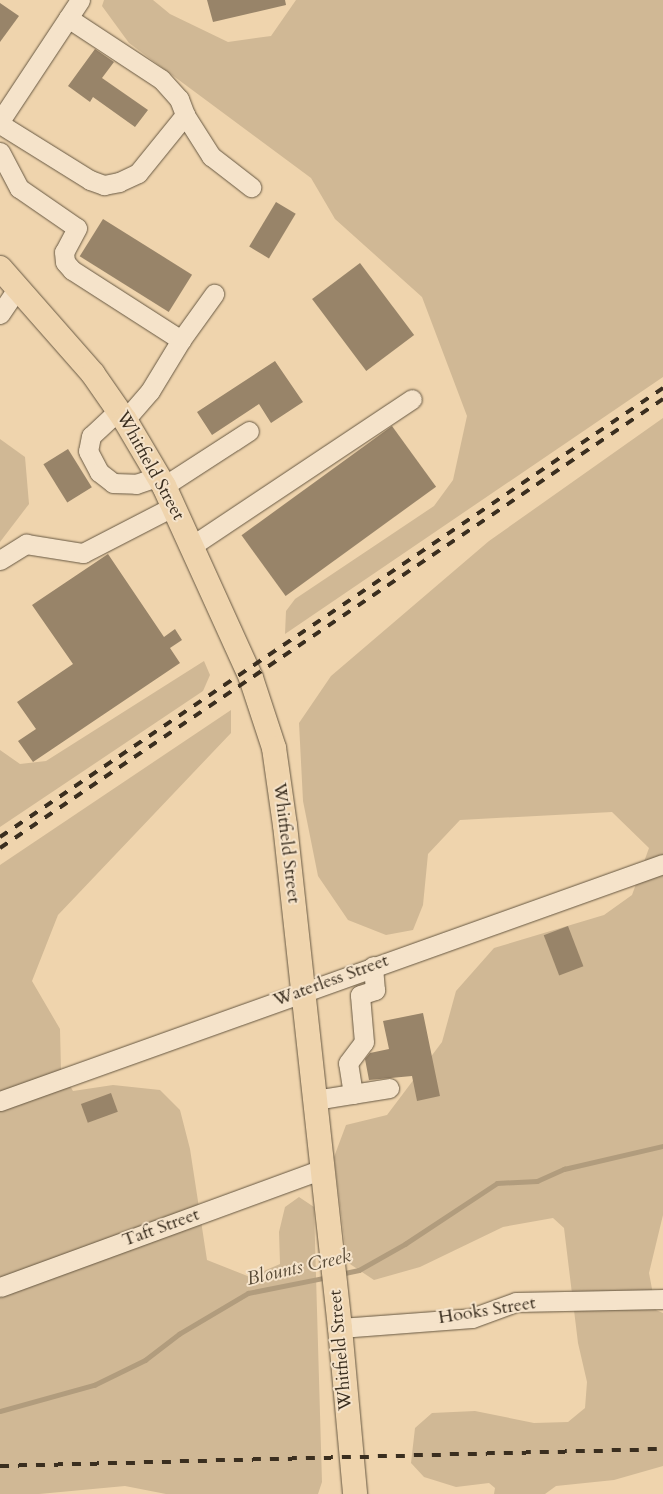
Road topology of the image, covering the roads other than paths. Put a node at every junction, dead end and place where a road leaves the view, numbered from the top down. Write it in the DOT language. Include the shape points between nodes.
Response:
graph roads {
  1 [pos="80,0"];
  2 [pos="68,18"];
  3 [pos="185,116"];
  4 [pos="0,122"];
  5 [pos="0,152"];
  6 [pos="251,187"];
  7 [pos="0,268"];
  8 [pos="18,287"];
  9 [pos="214,294"];
  10 [pos="0,314"];
  11 [pos="181,340"];
  12 [pos="412,399"];
  13 [pos="122,415"];
  14 [pos="249,432"];
  15 [pos="166,489"];
  16 [pos="193,545"];
  17 [pos="0,560"];
  18 [pos="663,864"];
  19 [pos="372,966"];
  20 [pos="304,990"];
  21 [pos="389,1088"];
  22 [pos="352,1094"];
  23 [pos="315,1100"];
  24 [pos="0,1101"];
  25 [pos="322,1169"];
  26 [pos="0,1287"];
  27 [pos="663,1299"];
  28 [pos="340,1328"];
  29 [pos="355,1494"];
  1 -- 2 [label="street"];
  2 -- 3 [label="street" via="161,79 180,99"];
  2 -- 4 [label="street"];
  3 -- 4 [label="street" via="138,172 119,182 104,185 90,180"];
  3 -- 6 [label="street" via="211,156"];
  5 -- 11 [label="street" via="19,188 77,228 64,252 65,262 72,270"];
  7 -- 8 [label="main road, Whitfield Street"];
  8 -- 10 [label="street"];
  8 -- 13 [label="main road, Whitfield Street" via="93,374"];
  9 -- 11 [label="street"];
  11 -- 13 [label="street" via="150,391"];
  12 -- 16 [label="street"];
  13 -- 15 [label="main road, Whitfield Street"];
  13 -- 15 [label="street" via="91,436 88,451 99,472 113,483"];
  14 -- 15 [label="street"];
  15 -- 16 [label="main road, Whitfield Street"];
  15 -- 17 [label="street" via="83,553 26,544"];
  16 -- 20 [label="main road, Whitfield Street" via="251,678 274,748"];
  18 -- 19 [label="street, Waterless Street"];
  19 -- 20 [label="street, Waterless Street"];
  19 -- 22 [label="street" via="375,990 360,995 364,1042 348,1063"];
  20 -- 23 [label="main road, Whitfield Street"];
  20 -- 24 [label="street, Waterless Street"];
  21 -- 22 [label="street"];
  22 -- 23 [label="street"];
  23 -- 25 [label="main road, Whitfield Street"];
  25 -- 26 [label="street, Taft Street"];
  25 -- 28 [label="main road, Whitfield Street"];
  27 -- 28 [label="street, Hooks Street" via="516,1302 472,1318"];
  28 -- 29 [label="main road, Whitfield Street"];
}
